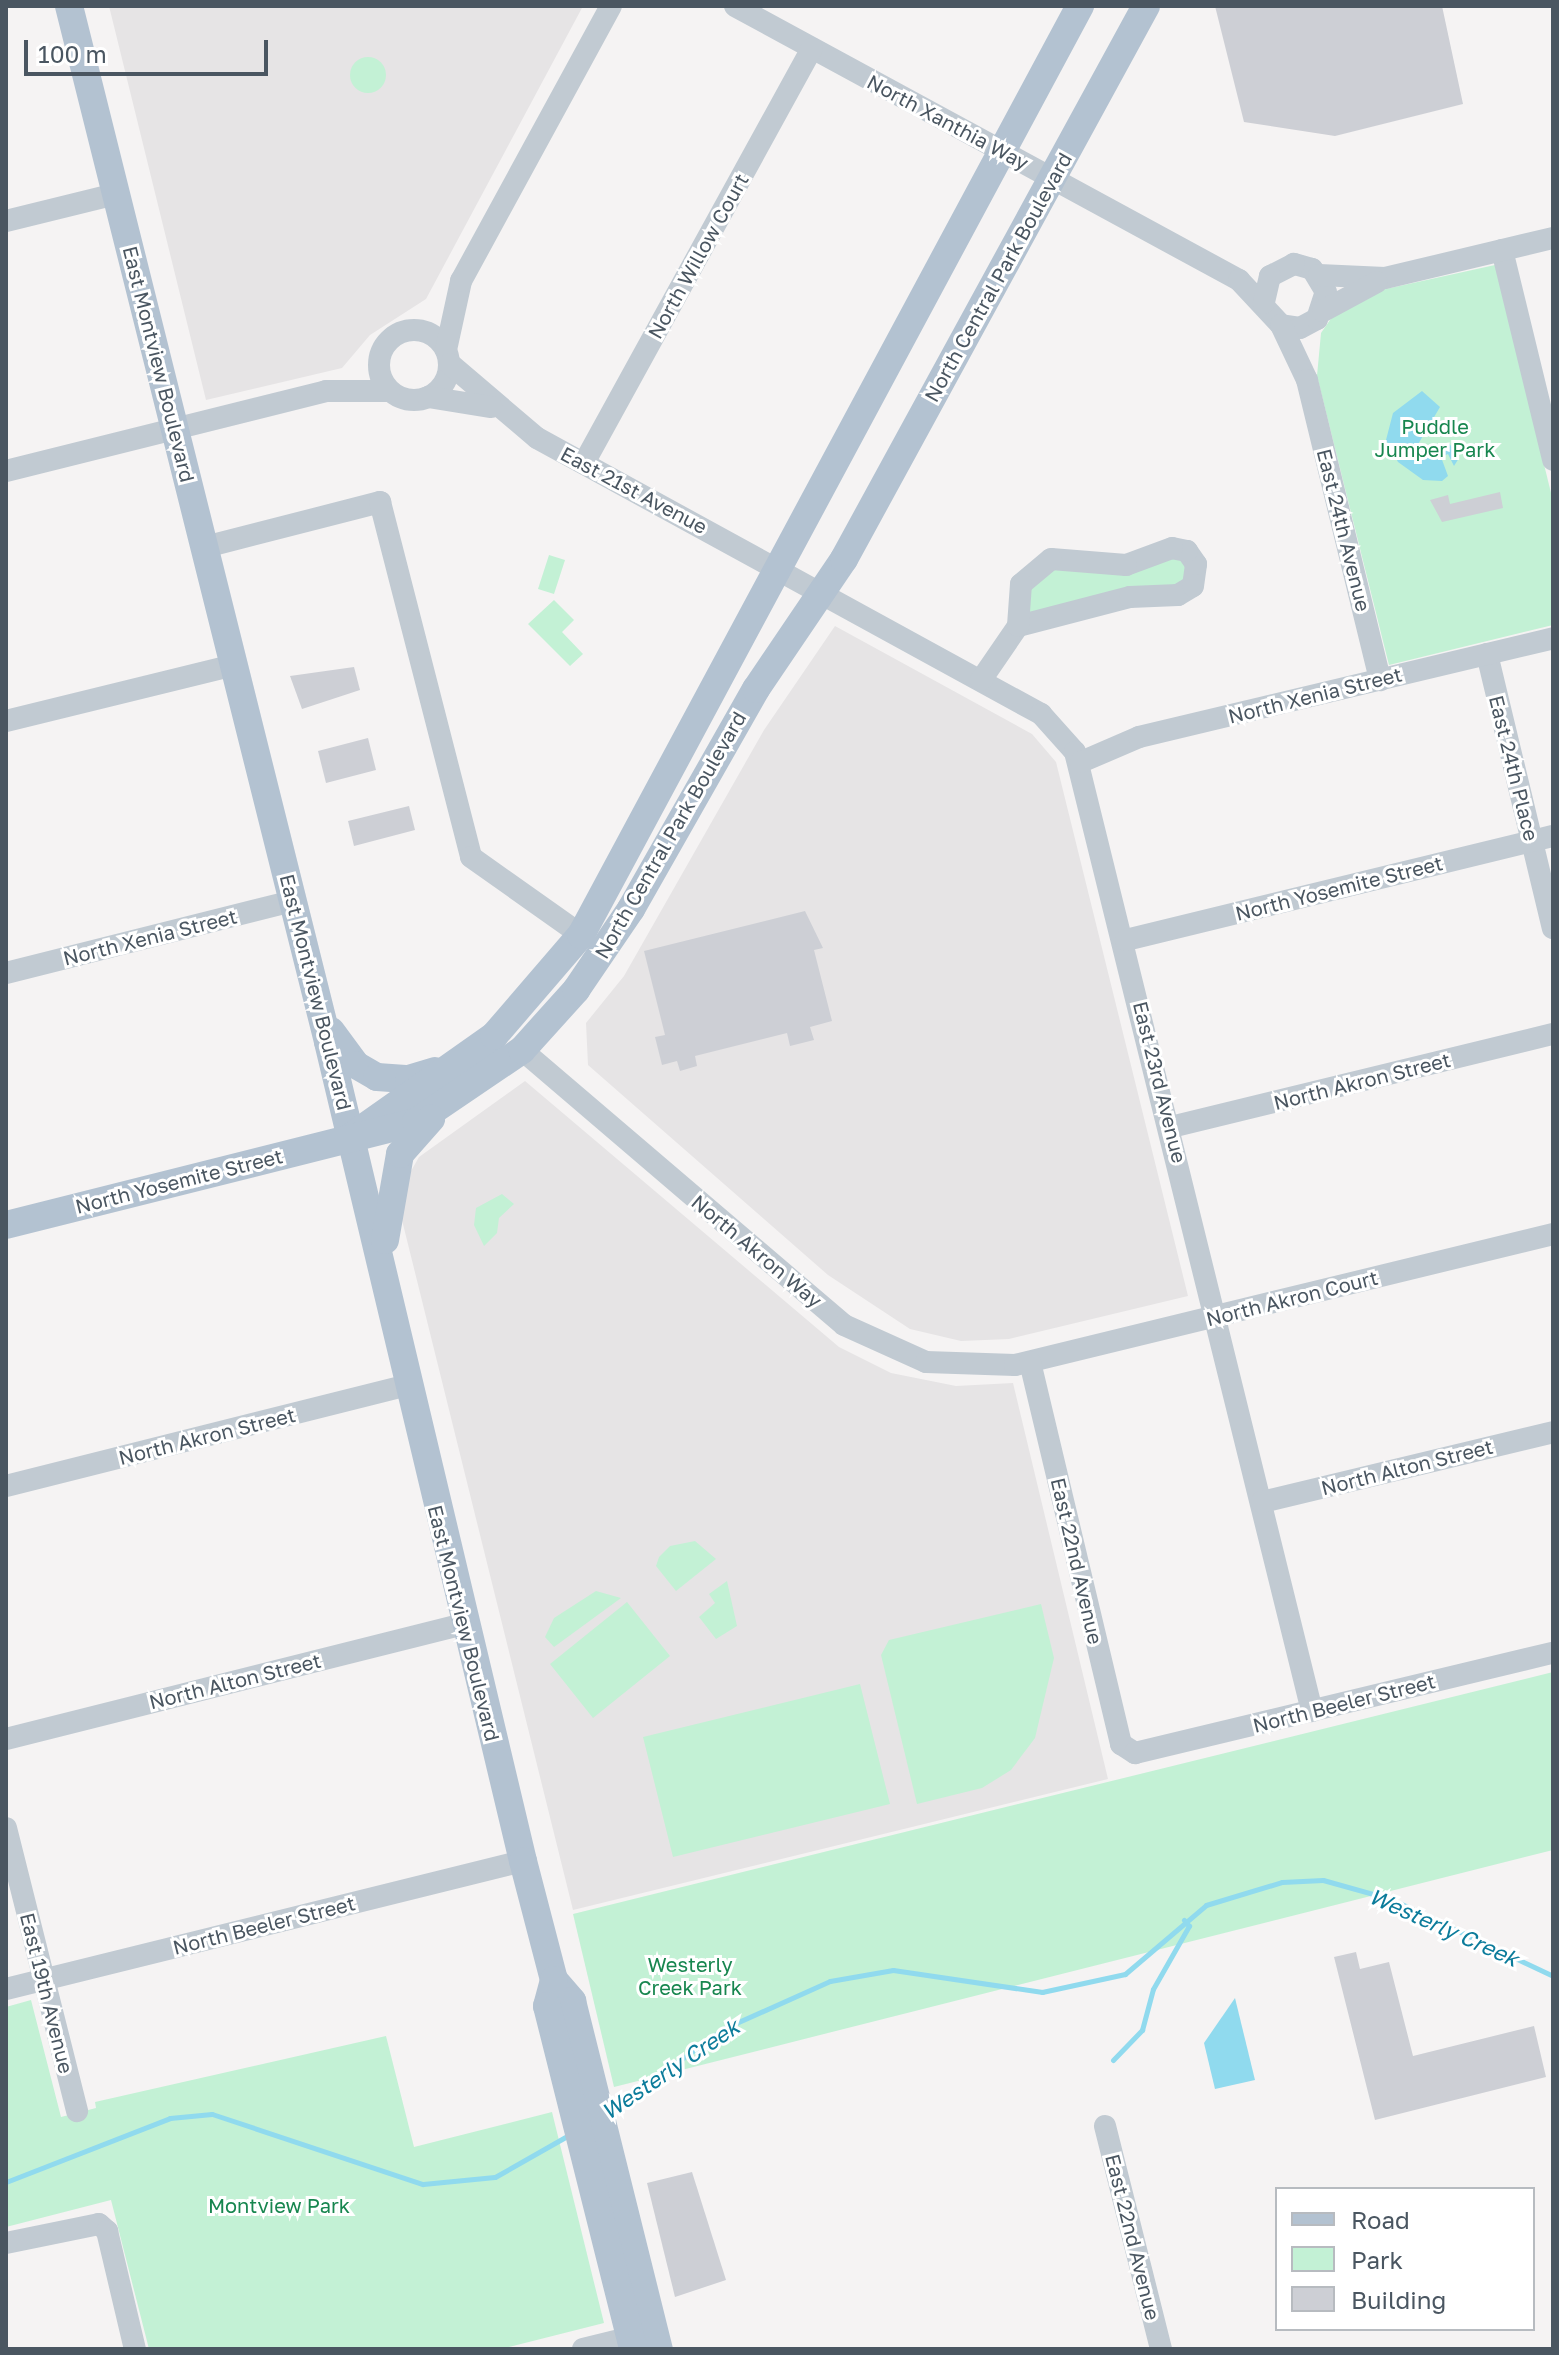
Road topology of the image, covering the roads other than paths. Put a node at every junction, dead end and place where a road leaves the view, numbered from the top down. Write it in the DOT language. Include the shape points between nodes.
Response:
graph roads {
  1 [pos="69,6"];
  2 [pos="611,6"];
  3 [pos="735,6"];
  4 [pos="1080,6"];
  5 [pos="1146,6"];
  6 [pos="812,49"];
  7 [pos="1001,149"];
  8 [pos="1053,180"];
  9 [pos="116,194"];
  10 [pos="6,221"];
  11 [pos="1553,238"];
  12 [pos="1502,250"];
  13 [pos="1203,261"];
  14 [pos="1276,270"];
  15 [pos="1319,275"];
  16 [pos="1385,278"];
  17 [pos="461,281"];
  18 [pos="1264,303"];
  19 [pos="1320,315"];
  20 [pos="1281,325"];
  21 [pos="412,329"];
  22 [pos="380,352"];
  23 [pos="448,357"];
  24 [pos="1307,380"];
  25 [pos="326,391"];
  26 [pos="389,391"];
  27 [pos="428,397"];
  28 [pos="496,408"];
  29 [pos="175,429"];
  30 [pos="1551,447"];
  31 [pos="584,463"];
  32 [pos="6,471"];
  33 [pos="205,547"];
  34 [pos="775,566"];
  35 [pos="820,588"];
  36 [pos="1018,626"];
  37 [pos="1553,638"];
  38 [pos="1487,654"];
  39 [pos="234,665"];
  40 [pos="981,680"];
  41 [pos="1380,680"];
  42 [pos="6,721"];
  43 [pos="1081,762"];
  44 [pos="1542,839"];
  45 [pos="293,901"];
  46 [pos="1553,928"];
  47 [pos="581,935"];
  48 [pos="1126,940"];
  49 [pos="6,973"];
  50 [pos="322,1015"];
  51 [pos="1553,1034"];
  52 [pos="522,1050"];
  53 [pos="472,1054"];
  54 [pos="443,1108"];
  55 [pos="1171,1127"];
  56 [pos="351,1137"];
  57 [pos="6,1225"];
  58 [pos="1553,1234"];
  59 [pos="383,1267"];
  60 [pos="1217,1316"];
  61 [pos="1030,1362"];
  62 [pos="409,1385"];
  63 [pos="1553,1432"];
  64 [pos="6,1486"];
  65 [pos="1262,1502"];
  66 [pos="465,1624"];
  67 [pos="1553,1653"];
  68 [pos="1312,1711"];
  69 [pos="6,1739"];
  70 [pos="1135,1753"];
  71 [pos="6,1828"];
  72 [pos="523,1861"];
  73 [pos="42,1979"];
  74 [pos="6,1989"];
  75 [pos="77,2111"];
  76 [pos="1105,2126"];
  77 [pos="6,2243"];
  78 [pos="644,2342"];
  79 [pos="135,2349"];
  80 [pos="583,2349"];
  81 [pos="1161,2349"];
  1 -- 9 [label="main road, East Montview Boulevard"];
  2 -- 17 [label="street"];
  3 -- 6 [label="street, North Xanthia Way"];
  4 -- 7 [label="main road, North Central Park Boulevard"];
  5 -- 8 [label="main road, North Central Park Boulevard"];
  6 -- 7 [label="street, North Xanthia Way"];
  6 -- 31 [label="street, North Willow Court"];
  7 -- 8 [label="street, North Xanthia Way"];
  7 -- 34 [label="main road, North Central Park Boulevard"];
  8 -- 13 [label="street, North Xanthia Way"];
  8 -- 35 [label="main road, North Central Park Boulevard" via="844,559"];
  9 -- 10 [label="street"];
  9 -- 29 [label="main road, East Montview Boulevard"];
  11 -- 12 [label="street"];
  12 -- 16 [label="street"];
  12 -- 30 [label="street"];
  13 -- 14 [label="street, North Xanthia Way"];
  13 -- 18 [label="street, North Xanthia Way" via="1239,280"];
  14 -- 15 [label="street" via="1294,264"];
  14 -- 18 [label="street" via="1265,285"];
  15 -- 16 [label="street"];
  15 -- 19 [label="street" via="1326,292"];
  16 -- 19 [label="street"];
  17 -- 21 [label="street"];
  17 -- 23 [label="street"];
  18 -- 20 [label="street"];
  19 -- 20 [label="street" via="1300,328"];
  19 -- 24 [label="street, East 24th Avenue"];
  20 -- 24 [label="street, East 24th Avenue"];
  21 -- 22 [label="street" via="387,340"];
  21 -- 23 [label="street" via="438,339"];
  22 -- 25 [label="street"];
  22 -- 26 [label="street" via="378,366"];
  23 -- 27 [label="street" via="440,389"];
  23 -- 28 [label="street, East 21st Avenue"];
  24 -- 41 [label="street, East 24th Avenue"];
  25 -- 26 [label="street"];
  25 -- 29 [label="street"];
  26 -- 27 [label="street" via="401,398"];
  27 -- 28 [label="street, East 21st Avenue"];
  28 -- 31 [label="street, East 21st Avenue"];
  29 -- 32 [label="street"];
  29 -- 33 [label="main road, East Montview Boulevard"];
  31 -- 34 [label="street, East 21st Avenue"];
  33 -- 39 [label="main road, East Montview Boulevard"];
  33 -- 47 [label="street" via="380,502 471,857"];
  34 -- 35 [label="street, East 21st Avenue"];
  34 -- 47 [label="main road, North Central Park Boulevard"];
  35 -- 40 [label="street, East 23rd Avenue"];
  35 -- 52 [label="main road, North Central Park Boulevard" via="631,909 576,990"];
  36 -- 36 [label="street" via="1130,597 1178,595 1193,586 1196,564 1180,548 1117,565 1079,556 1051,559 1021,584"];
  36 -- 40 [label="street" via="1002,641"];
  37 -- 38 [label="street, North Xenia Street"];
  38 -- 41 [label="street, North Xenia Street"];
  38 -- 44 [label="street, East 24th Place"];
  39 -- 42 [label="street"];
  39 -- 45 [label="main road, East Montview Boulevard"];
  40 -- 43 [label="street, East 23rd Avenue" via="1046,717"];
  41 -- 43 [label="street, North Xenia Street" via="1139,737"];
  43 -- 48 [label="street, East 23rd Avenue"];
  44 -- 46 [label="street, East 24th Place"];
  44 -- 48 [label="street, North Yosemite Street"];
  45 -- 49 [label="street, North Xenia Street"];
  45 -- 50 [label="main road, East Montview Boulevard"];
  47 -- 53 [label="main road, North Central Park Boulevard" via="537,992"];
  48 -- 55 [label="street, East 23rd Avenue"];
  50 -- 53 [label="main road" via="348,1056 377,1077 421,1077"];
  50 -- 56 [label="main road, East Montview Boulevard"];
  51 -- 55 [label="street, North Akron Street"];
  52 -- 54 [label="main road, North Central Park Boulevard"];
  52 -- 61 [label="street, North Akron Way" via="867,1339 956,1367"];
  53 -- 56 [label="main road, North Central Park Boulevard"];
  54 -- 56 [label="main road, North Central Park Boulevard" via="390,1131"];
  54 -- 59 [label="main road" via="400,1154 387,1200"];
  55 -- 60 [label="street, East 23rd Avenue"];
  56 -- 57 [label="main road, North Yosemite Street"];
  56 -- 59 [label="main road, East Montview Boulevard"];
  58 -- 60 [label="street, North Akron Court"];
  59 -- 62 [label="main road, East Montview Boulevard"];
  60 -- 61 [label="street, North Akron Court"];
  60 -- 65 [label="street, East 23rd Avenue"];
  61 -- 70 [label="street, East 22nd Avenue" via="1121,1744"];
  62 -- 64 [label="street, North Akron Street"];
  62 -- 66 [label="main road, East Montview Boulevard"];
  63 -- 65 [label="street, North Alton Street"];
  65 -- 68 [label="street, East 23rd Avenue"];
  66 -- 69 [label="street, North Alton Street"];
  66 -- 72 [label="main road, East Montview Boulevard"];
  67 -- 68 [label="street, North Beeler Street"];
  68 -- 70 [label="street, North Beeler Street"];
  71 -- 73 [label="street, East 19th Avenue"];
  72 -- 73 [label="street, North Beeler Street"];
  72 -- 78 [label="main road, East Montview Boulevard" via="554,1980 547,2006 583,2095"];
  73 -- 74 [label="street, North Beeler Street"];
  73 -- 75 [label="street, East 19th Avenue"];
  76 -- 81 [label="street, East 22nd Avenue"];
  77 -- 79 [label="street" via="99,2224 107,2231"];
  78 -- 80 [label="street"];
}
